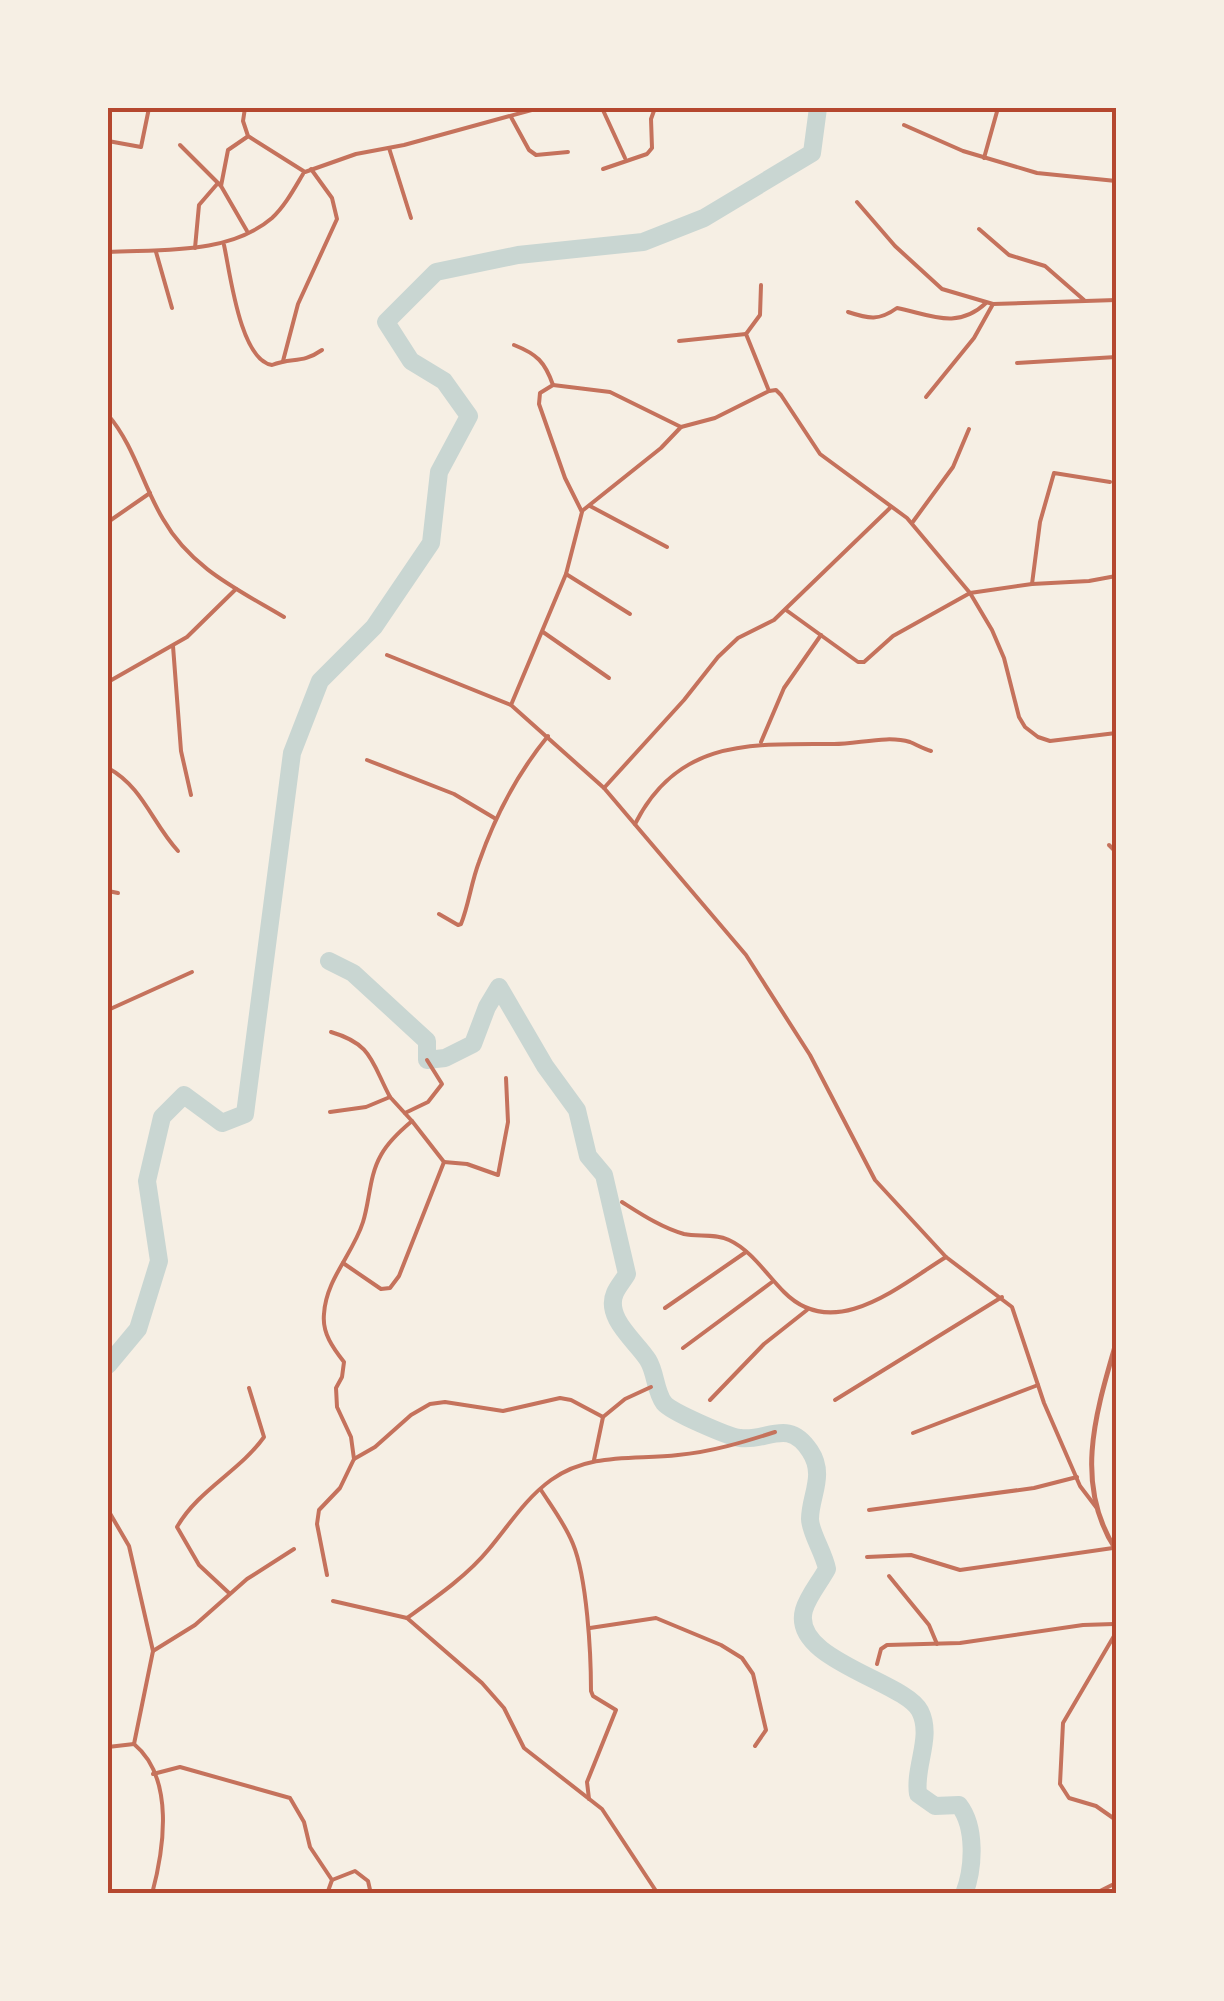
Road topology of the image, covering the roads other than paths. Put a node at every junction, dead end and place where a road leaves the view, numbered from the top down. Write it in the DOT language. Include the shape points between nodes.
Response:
graph roads {
  1 [pos="149,108"];
  2 [pos="245,108"];
  3 [pos="538,108"];
  4 [pos="602,108"];
  5 [pos="655,108"];
  6 [pos="998,108"];
  7 [pos="511,116"];
  8 [pos="904,124"];
  9 [pos="248,136"];
  10 [pos="108,141"];
  11 [pos="180,145"];
  12 [pos="389,148"];
  13 [pos="568,152"];
  14 [pos="984,158"];
  15 [pos="626,160"];
  16 [pos="310,168"];
  17 [pos="603,169"];
  18 [pos="305,172"];
  19 [pos="1116,181"];
  20 [pos="219,184"];
  21 [pos="857,202"];
  22 [pos="411,218"];
  23 [pos="978,229"];
  24 [pos="247,231"];
  25 [pos="223,242"];
  26 [pos="196,248"];
  27 [pos="108,252"];
  28 [pos="156,252"];
  29 [pos="761,285"];
  30 [pos="1084,300"];
  31 [pos="1116,300"];
  32 [pos="989,303"];
  33 [pos="172,308"];
  34 [pos="848,312"];
  35 [pos="746,334"];
  36 [pos="679,341"];
  37 [pos="514,345"];
  38 [pos="322,350"];
  39 [pos="1116,357"];
  40 [pos="283,361"];
  41 [pos="1016,363"];
  42 [pos="553,385"];
  43 [pos="769,390"];
  44 [pos="926,397"];
  45 [pos="108,415"];
  46 [pos="681,427"];
  47 [pos="969,429"];
  48 [pos="1110,482"];
  49 [pos="150,493"];
  50 [pos="590,506"];
  51 [pos="892,506"];
  52 [pos="582,512"];
  53 [pos="108,522"];
  54 [pos="912,524"];
  55 [pos="667,547"];
  56 [pos="566,574"];
  57 [pos="1116,576"];
  58 [pos="1032,584"];
  59 [pos="236,589"];
  60 [pos="970,593"];
  61 [pos="786,610"];
  62 [pos="630,614"];
  63 [pos="284,617"];
  64 [pos="543,632"];
  65 [pos="820,635"];
  66 [pos="173,646"];
  67 [pos="388,654"];
  68 [pos="608,678"];
  69 [pos="108,682"];
  70 [pos="511,705"];
  71 [pos="1116,733"];
  72 [pos="548,736"];
  73 [pos="762,742"];
  74 [pos="931,751"];
  75 [pos="367,760"];
  76 [pos="108,768"];
  77 [pos="604,788"];
  78 [pos="191,795"];
  79 [pos="496,819"];
  80 [pos="635,824"];
  81 [pos="1109,845"];
  82 [pos="178,851"];
  83 [pos="1116,852"];
  84 [pos="108,891"];
  85 [pos="118,893"];
  86 [pos="439,914"];
  87 [pos="192,972"];
  88 [pos="108,1010"];
  89 [pos="331,1032"];
  90 [pos="427,1060"];
  91 [pos="506,1078"];
  92 [pos="390,1097"];
  93 [pos="330,1112"];
  94 [pos="405,1113"];
  95 [pos="412,1121"];
  96 [pos="444,1162"];
  97 [pos="622,1202"];
  98 [pos="746,1252"];
  99 [pos="946,1256"];
  100 [pos="343,1263"];
  101 [pos="773,1281"];
  102 [pos="1002,1297"];
  103 [pos="664,1308"];
  104 [pos="807,1310"];
  105 [pos="1116,1343"];
  106 [pos="683,1348"];
  107 [pos="1038,1384"];
  108 [pos="650,1387"];
  109 [pos="248,1388"];
  110 [pos="710,1400"];
  111 [pos="836,1400"];
  112 [pos="603,1417"];
  113 [pos="775,1432"];
  114 [pos="913,1433"];
  115 [pos="354,1459"];
  116 [pos="594,1460"];
  117 [pos="1076,1476"];
  118 [pos="540,1490"];
  119 [pos="1096,1507"];
  120 [pos="108,1510"];
  121 [pos="869,1510"];
  122 [pos="294,1549"];
  123 [pos="1116,1549"];
  124 [pos="867,1557"];
  125 [pos="327,1575"];
  126 [pos="889,1576"];
  127 [pos="229,1593"];
  128 [pos="333,1601"];
  129 [pos="1116,1611"];
  130 [pos="407,1618"];
  131 [pos="1114,1624"];
  132 [pos="588,1628"];
  133 [pos="1114,1636"];
  134 [pos="937,1644"];
  135 [pos="1116,1644"];
  136 [pos="154,1651"];
  137 [pos="877,1664"];
  138 [pos="134,1744"];
  139 [pos="108,1746"];
  140 [pos="754,1746"];
  141 [pos="153,1774"];
  142 [pos="589,1799"];
  143 [pos="1116,1820"];
  144 [pos="332,1880"];
  145 [pos="1116,1883"];
  146 [pos="152,1894"];
  147 [pos="328,1894"];
  148 [pos="371,1894"];
  149 [pos="658,1894"];
  150 [pos="1094,1894"];
  1 -- 10 [label="street" via="140,148"];
  2 -- 9 [label="street"];
  3 -- 7 [label="street"];
  4 -- 15 [label="street"];
  5 -- 15 [label="street" via="652,148"];
  6 -- 14 [label="street"];
  7 -- 12 [label="street"];
  7 -- 13 [label="street" via="536,155"];
  8 -- 14 [label="street"];
  9 -- 18 [label="street"];
  9 -- 20 [label="street" via="228,150"];
  11 -- 20 [label="street"];
  12 -- 16 [label="street"];
  12 -- 22 [label="street"];
  14 -- 19 [label="street" via="1037,173"];
  15 -- 17 [label="street"];
  16 -- 18 [label="street"];
  16 -- 40 [label="street" via="332,198 337,219 298,304"];
  18 -- 24 [label="street" via="270,219"];
  20 -- 24 [label="street"];
  20 -- 26 [label="street" via="199,205"];
  21 -- 32 [label="street" via="934,283"];
  23 -- 30 [label="street" via="1009,254 1045,266"];
  24 -- 25 [label="street"];
  25 -- 26 [label="street"];
  25 -- 40 [label="street" via="232,297 252,349 265,364"];
  26 -- 28 [label="street"];
  27 -- 28 [label="street"];
  28 -- 33 [label="street"];
  29 -- 35 [label="street" via="760,315"];
  30 -- 31 [label="street"];
  30 -- 32 [label="street"];
  32 -- 34 [label="street" via="950,320 897,308 870,319"];
  32 -- 44 [label="street" via="974,338"];
  35 -- 36 [label="street"];
  35 -- 43 [label="street"];
  37 -- 42 [label="street" via="543,361"];
  38 -- 40 [label="street" via="308,360"];
  39 -- 41 [label="street"];
  42 -- 46 [label="street" via="610,392"];
  42 -- 52 [label="street" via="540,394 539,404"];
  43 -- 46 [label="street" via="716,418"];
  43 -- 51 [label="street" via="781,395 820,454"];
  45 -- 49 [label="street"];
  46 -- 50 [label="street"];
  47 -- 54 [label="street" via="953,467"];
  48 -- 58 [label="street" via="1054,473"];
  49 -- 53 [label="street"];
  49 -- 59 [label="street" via="189,556"];
  50 -- 52 [label="street"];
  50 -- 55 [label="street"];
  51 -- 54 [label="street"];
  51 -- 61 [label="street"];
  52 -- 56 [label="street"];
  54 -- 60 [label="street"];
  56 -- 62 [label="street"];
  56 -- 64 [label="street"];
  57 -- 58 [label="street"];
  58 -- 60 [label="street"];
  59 -- 63 [label="street"];
  59 -- 66 [label="street"];
  60 -- 65 [label="street" via="893,636 864,662"];
  60 -- 71 [label="street" via="1004,658 1025,727 1050,741"];
  61 -- 65 [label="street"];
  61 -- 77 [label="street" via="718,656"];
  64 -- 68 [label="street"];
  64 -- 70 [label="street"];
  65 -- 73 [label="street" via="784,688"];
  66 -- 69 [label="street"];
  66 -- 78 [label="street"];
  67 -- 70 [label="street"];
  70 -- 72 [label="street"];
  72 -- 77 [label="street"];
  72 -- 79 [label="street"];
  73 -- 74 [label="street" via="891,740"];
  73 -- 80 [label="street" via="681,768 648,798"];
  75 -- 79 [label="street" via="454,794"];
  76 -- 82 [label="street" via="137,789"];
  77 -- 80 [label="street"];
  79 -- 86 [label="street" via="461,924"];
  80 -- 99 [label="street" via="746,955 810,1055 875,1180"];
  81 -- 83 [label="street"];
  84 -- 85 [label="street"];
  87 -- 88 [label="street"];
  89 -- 92 [label="street" via="364,1047"];
  90 -- 94 [label="street" via="442,1084 428,1102"];
  91 -- 96 [label="street" via="508,1122 498,1175"];
  92 -- 93 [label="street"];
  92 -- 94 [label="street"];
  94 -- 95 [label="street"];
  95 -- 96 [label="street"];
  95 -- 100 [label="street" via="377,1163 362,1224"];
  96 -- 100 [label="street" via="390,1288 381,1289"];
  97 -- 98 [label="street" via="684,1234 726,1238"];
  98 -- 101 [label="street"];
  98 -- 103 [label="street"];
  99 -- 102 [label="street"];
  99 -- 104 [label="street" via="872,1303 829,1315"];
  100 -- 115 [label="street" via="324,1313 328,1339 344,1362 337,1408"];
  101 -- 104 [label="street"];
  101 -- 106 [label="street"];
  102 -- 107 [label="street" via="1019,1320"];
  102 -- 111 [label="street"];
  104 -- 110 [label="street"];
  105 -- 119 [label="street" via="1091,1454"];
  107 -- 114 [label="street"];
  107 -- 117 [label="street"];
  108 -- 112 [label="street"];
  109 -- 127 [label="street" via="264,1436 178,1527 199,1565"];
  112 -- 115 [label="street" via="560,1398 504,1411 430,1404"];
  112 -- 116 [label="street"];
  113 -- 116 [label="street" via="678,1455"];
  115 -- 125 [label="street" via="319,1510"];
  116 -- 118 [label="street"];
  117 -- 119 [label="street"];
  117 -- 121 [label="street" via="1034,1488"];
  118 -- 130 [label="street" via="476,1563"];
  118 -- 132 [label="street" via="573,1543"];
  119 -- 123 [label="street"];
  120 -- 136 [label="street" via="129,1546"];
  122 -- 127 [label="street"];
  123 -- 124 [label="street" via="960,1570 911,1555"];
  126 -- 134 [label="street"];
  127 -- 136 [label="street"];
  128 -- 130 [label="street"];
  129 -- 131 [label="street"];
  130 -- 142 [label="street" via="504,1708 524,1748"];
  131 -- 133 [label="street"];
  131 -- 134 [label="street"];
  132 -- 140 [label="street" via="656,1618 742,1658 753,1674 766,1730"];
  132 -- 142 [label="street" via="591,1691 616,1710 587,1782"];
  133 -- 135 [label="street"];
  133 -- 143 [label="street" via="1063,1723 1060,1784 1069,1798"];
  134 -- 137 [label="street" via="887,1645"];
  136 -- 138 [label="street"];
  138 -- 139 [label="street"];
  138 -- 141 [label="street"];
  141 -- 144 [label="street" via="180,1766 290,1798"];
  141 -- 146 [label="street" via="163,1848"];
  142 -- 149 [label="street" via="622,1834"];
  144 -- 147 [label="street"];
  144 -- 148 [label="street" via="355,1872"];
  145 -- 150 [label="street"];
}
